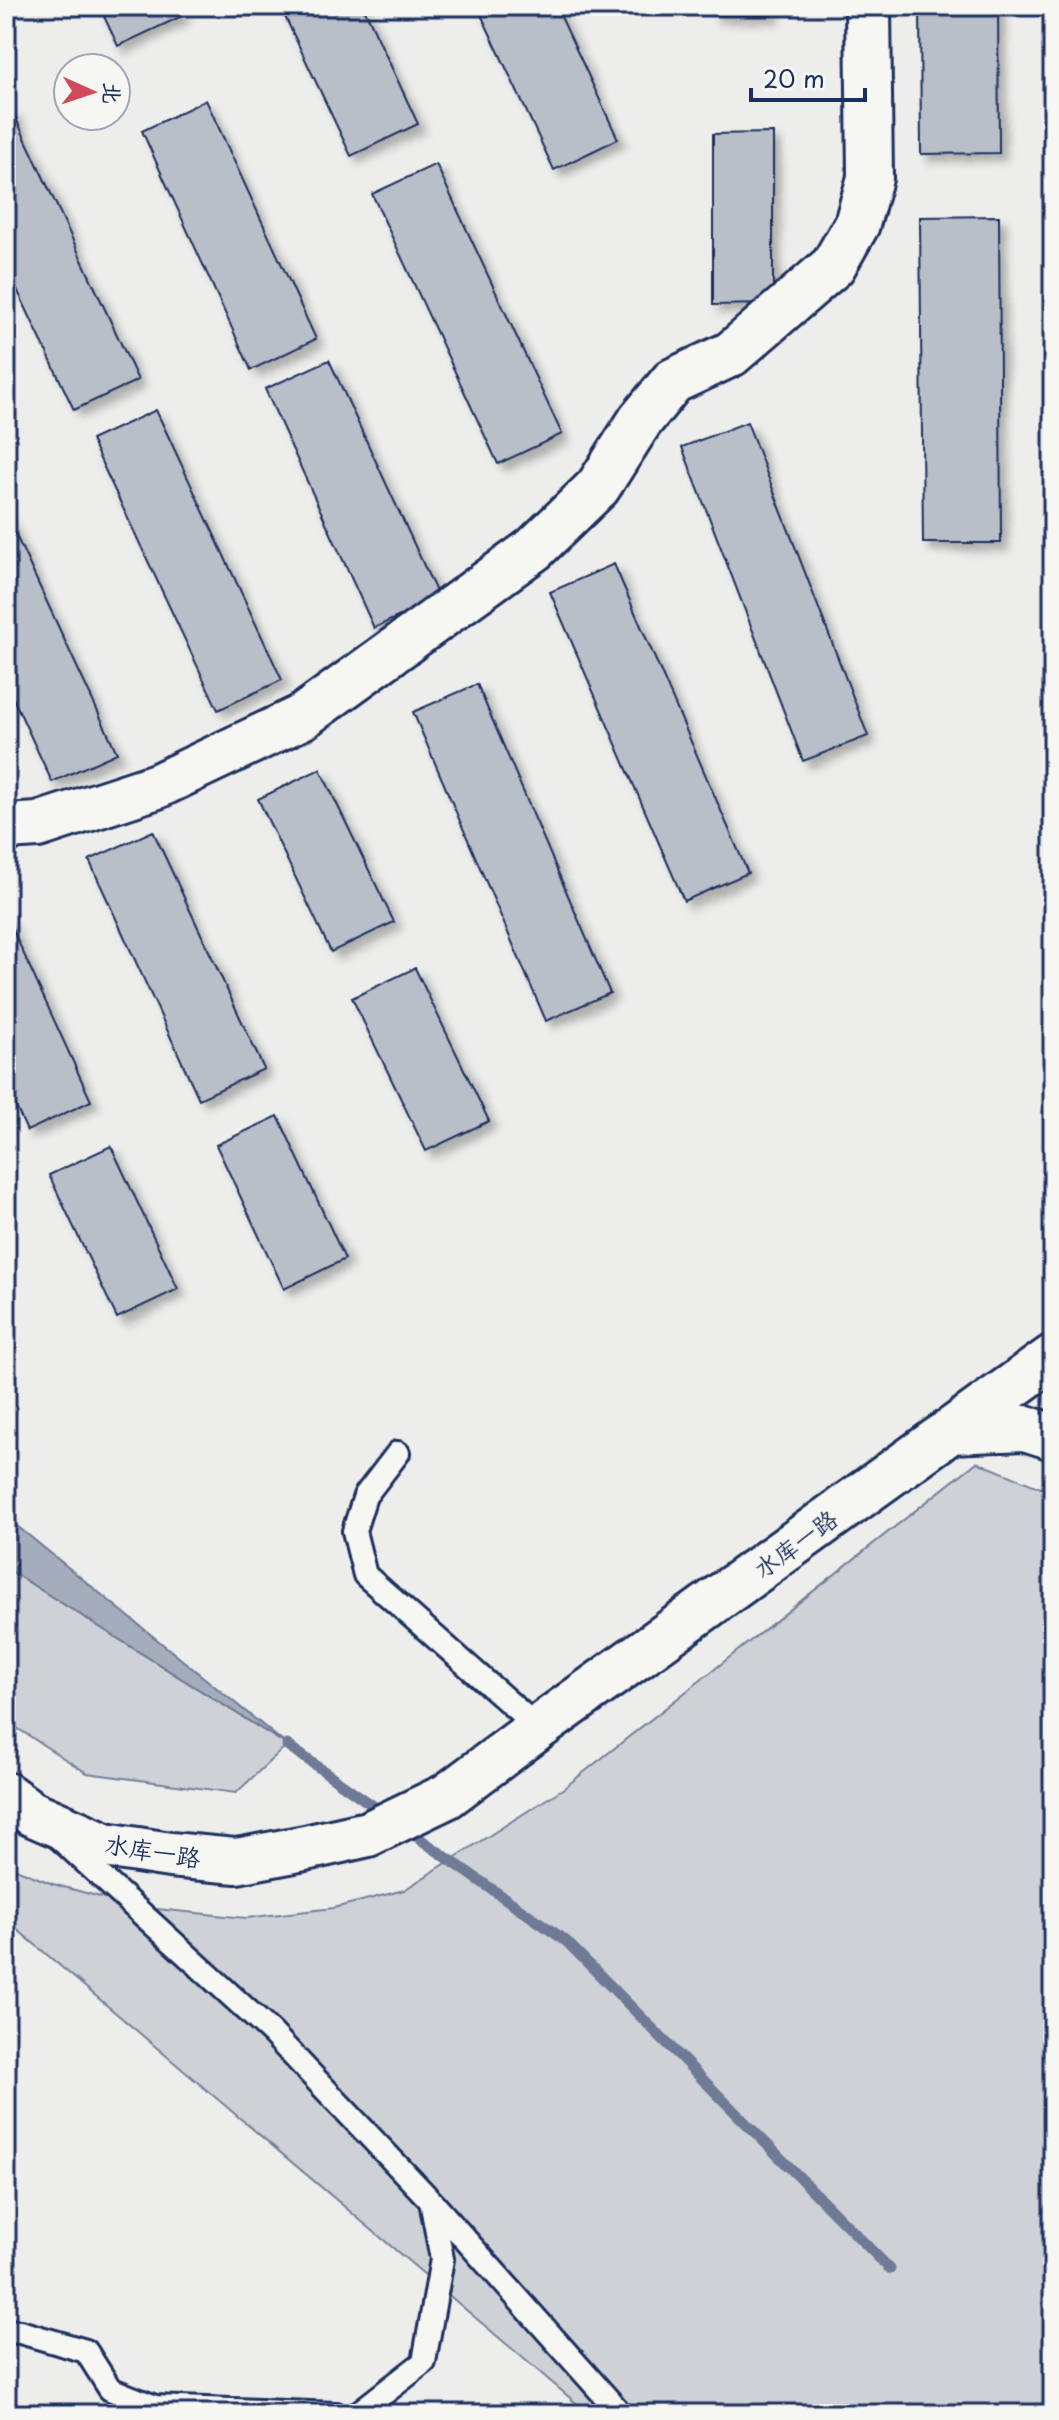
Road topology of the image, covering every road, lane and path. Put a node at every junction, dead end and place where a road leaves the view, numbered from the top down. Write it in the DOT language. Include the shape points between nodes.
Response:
graph roads {
  1 [pos="868,6"];
  2 [pos="6,827"];
  3 [pos="1053,1357"];
  4 [pos="950,1431"];
  5 [pos="1053,1437"];
  6 [pos="398,1453"];
  7 [pos="538,1728"];
  8 [pos="19,1804"];
  9 [pos="431,2201"];
  10 [pos="6,2331"];
  11 [pos="336,2414"];
  12 [pos="357,2414"];
  13 [pos="621,2414"];
  1 -- 2 [label="street" via="870,178 857,224 833,266 731,354 673,381 598,487 534,549 302,717 157,786 38,825"];
  3 -- 4 [label="street, 水库一路"];
  4 -- 5 [label="street" via="1025,1428"];
  4 -- 7 [label="street, 水库一路"];
  6 -- 7 [label="lane" via="365,1496 354,1531 365,1575"];
  7 -- 8 [label="street, 水库一路" via="447,1796 368,1834 237,1861 105,1845"];
  8 -- 9 [label="lane" via="272,2033"];
  9 -- 12 [label="lane" via="442,2259 424,2362"];
  9 -- 13 [label="lane"];
  10 -- 11 [label="lane" via="86,2351 110,2389 155,2407"];
}
